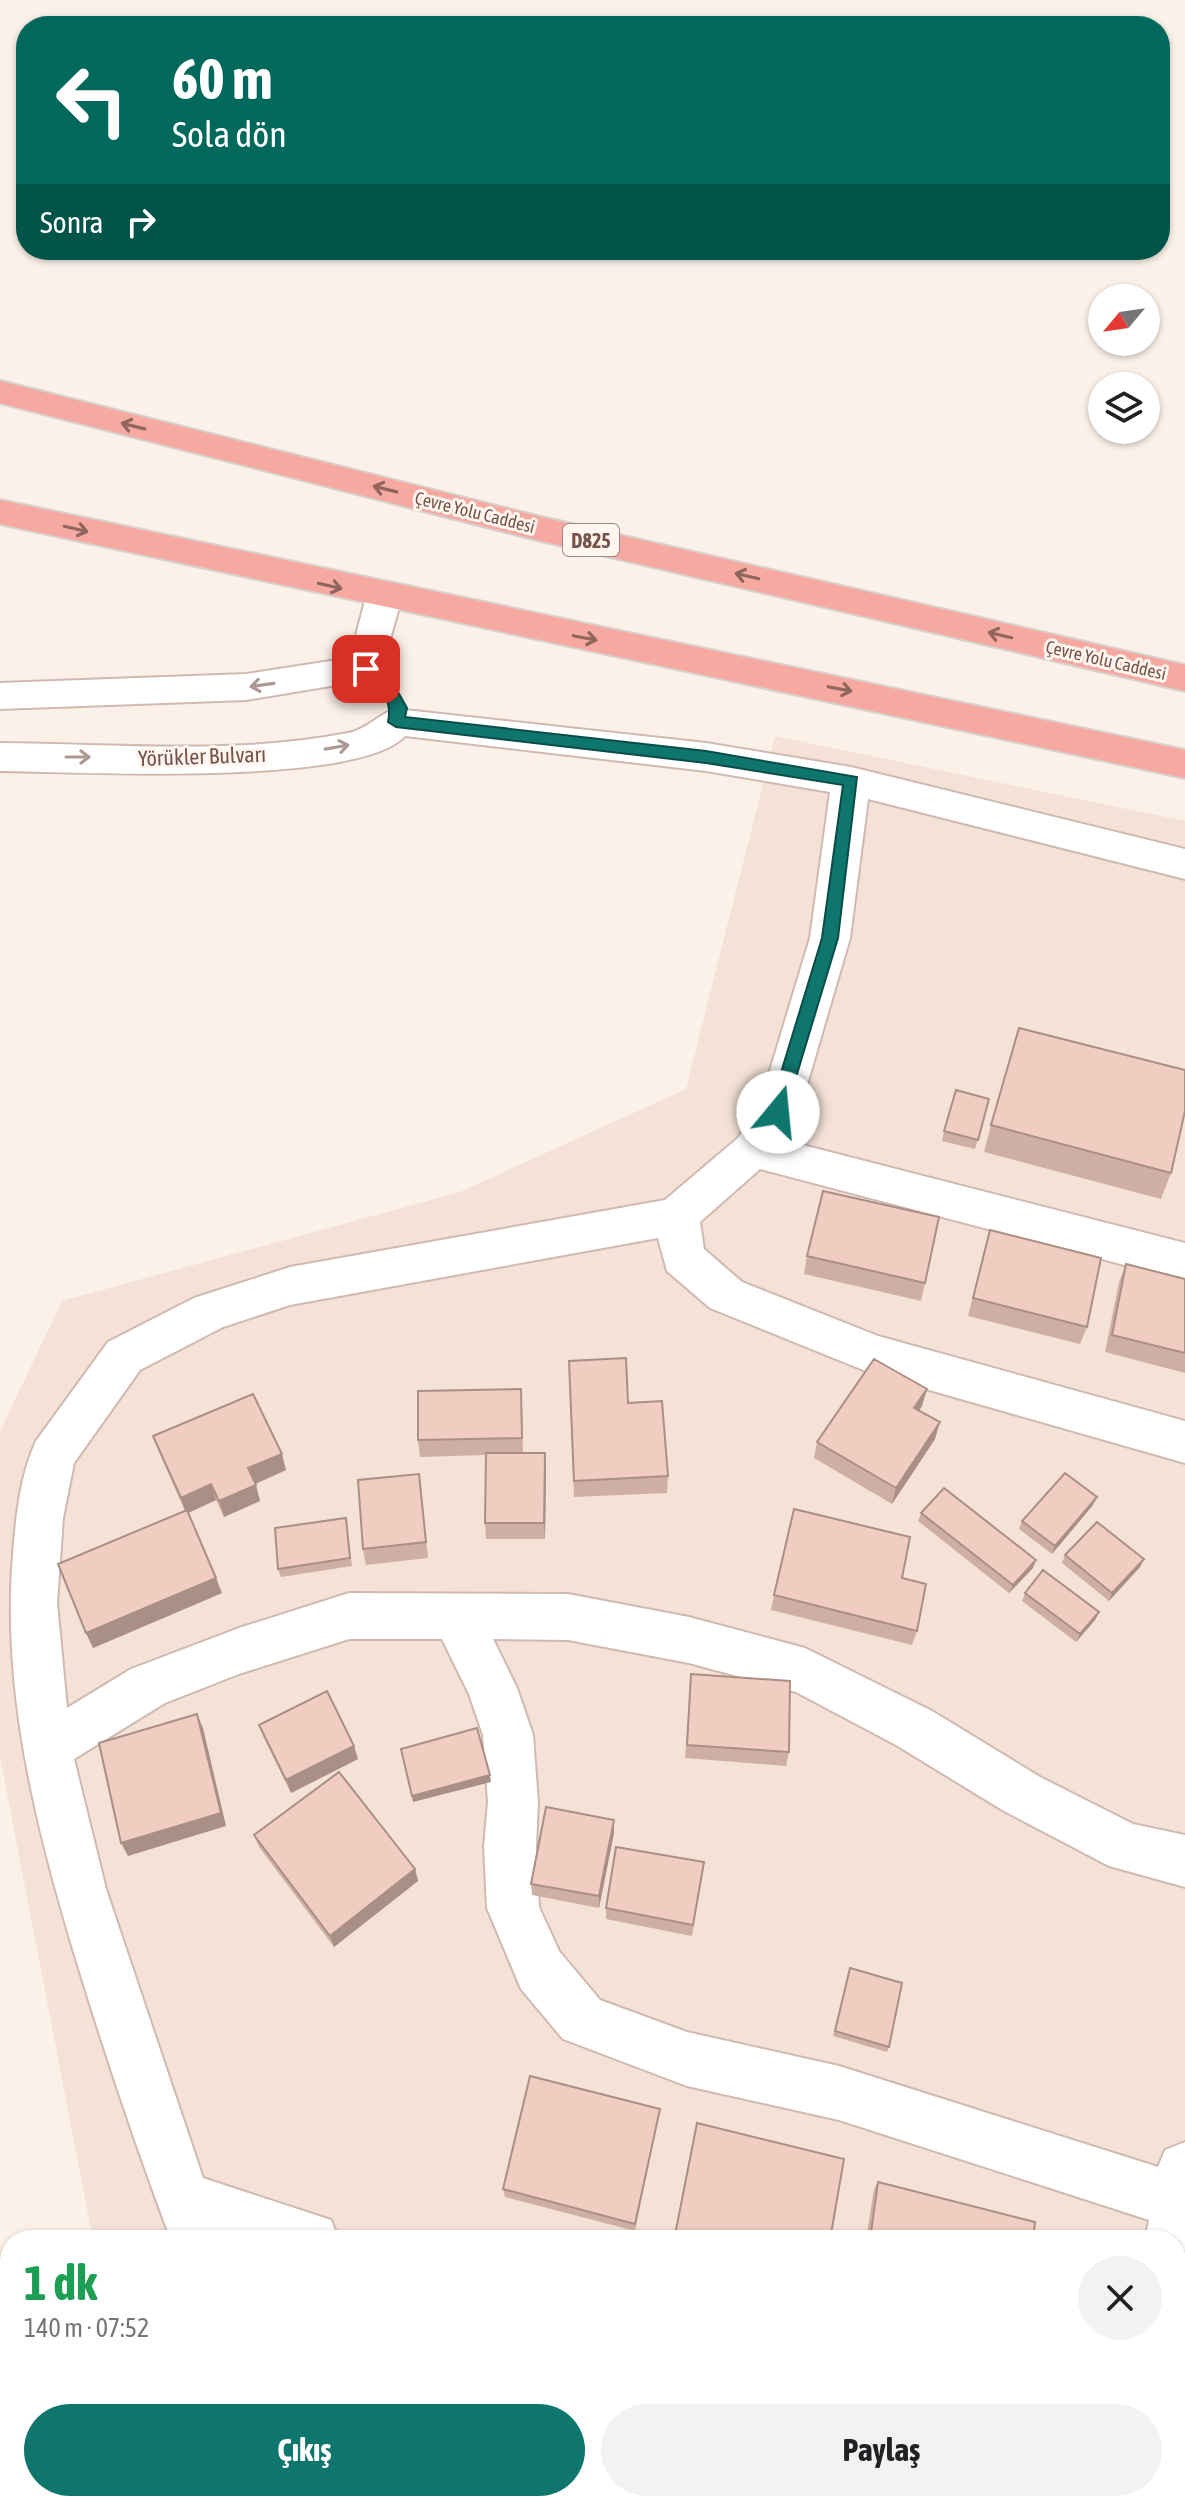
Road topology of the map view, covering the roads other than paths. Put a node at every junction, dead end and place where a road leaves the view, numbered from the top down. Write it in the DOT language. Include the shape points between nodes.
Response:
graph roads {
  1 [pos="0,392"];
  2 [pos="0,512"];
  3 [pos="384,597"];
  4 [pos="366,669"];
  5 [pos="1185,678"];
  6 [pos="0,696"];
  7 [pos="396,722"];
  8 [pos="0,757"];
  9 [pos="1185,764"];
  10 [pos="851,781"];
  11 [pos="1185,864"];
  12 [pos="753,1150"];
  13 [pos="677,1216"];
  14 [pos="1185,1262"];
  15 [pos="1185,1442"];
  16 [pos="456,1617"];
  17 [pos="46,1748"];
  18 [pos="1185,1861"];
  19 [pos="1179,2204"];
  20 [pos="192,2220"];
  21 [pos="252,2230"];
  5 -- 1 [label="highway, Çevre Yolu Caddesi / D825, one-way" via="537,528"];
  2 -- 3 [label="highway, one-way"];
  3 -- 4 [label="street"];
  3 -- 9 [label="highway, one-way"];
  4 -- 6 [label="street, one-way" via="246,687"];
  4 -- 7 [label="street" via="384,681 393,696 399,708"];
  8 -- 7 [label="street, Yörükler Bulvarı, one-way" via="309,753 382,736"];
  7 -- 10 [label="street" via="706,757"];
  10 -- 11 [label="street"];
  10 -- 12 [label="street" via="830,938 778,1112"];
  12 -- 13 [label="street"];
  12 -- 14 [label="street"];
  13 -- 15 [label="street" via="683,1258 726,1295 873,1354"];
  13 -- 17 [label="street" via="290,1286 210,1312 124,1356 52,1456 39,1518 33,1603"];
  16 -- 17 [label="street" via="349,1616 239,1651 148,1686"];
  16 -- 18 [label="street" via="568,1617 689,1640 805,1671 1127,1848"];
  16 -- 19 [label="street" via="492,1688 508,1735 513,1908 540,1970 582,2020 687,2059 839,2093"];
  17 -- 20 [label="street" via="80,1889 154,2122"];
  20 -- 21 [label="street"];
}
